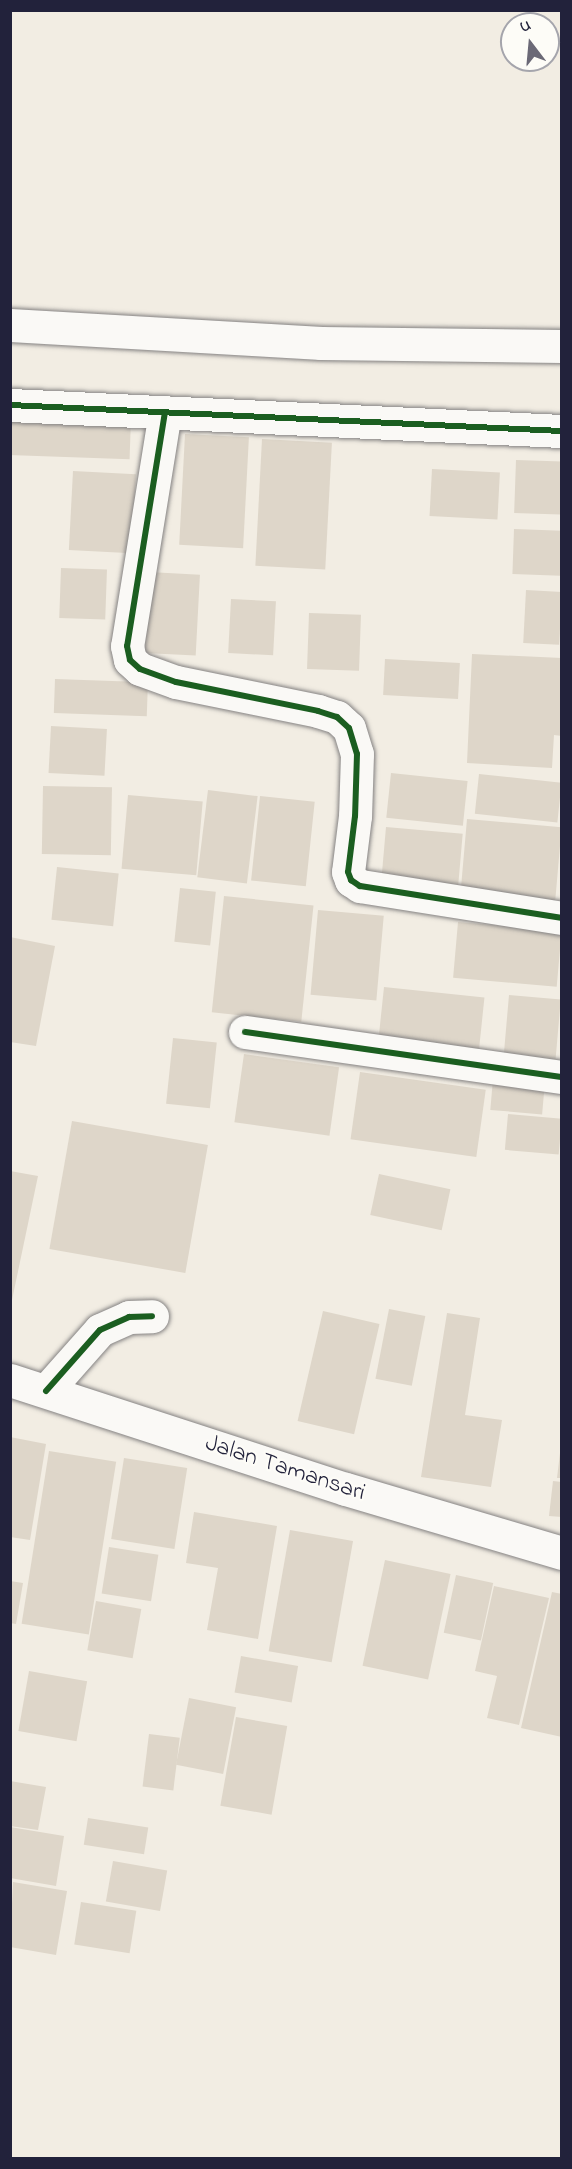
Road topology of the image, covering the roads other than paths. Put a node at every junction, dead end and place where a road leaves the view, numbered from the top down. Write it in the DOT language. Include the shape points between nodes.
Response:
graph roads {
  1 [pos="10,325"];
  2 [pos="561,346"];
  3 [pos="10,405"];
  4 [pos="165,412"];
  5 [pos="561,431"];
  6 [pos="561,918"];
  7 [pos="245,1032"];
  8 [pos="561,1077"];
  9 [pos="152,1316"];
  10 [pos="10,1380"];
  11 [pos="46,1391"];
  12 [pos="561,1553"];
  1 -- 2 [label="street" via="321,343"];
  3 -- 4 [label="street"];
  4 -- 5 [label="street"];
  4 -- 6 [label="street" via="127,646 130,660 140,669 176,682 318,711 337,717 350,728 357,754 348,872 360,886"];
  7 -- 8 [label="street"];
  9 -- 11 [label="street" via="129,1317 100,1330"];
  10 -- 11 [label="street, Jalan Tamansari"];
  11 -- 12 [label="street, Jalan Tamansari" via="346,1489"];
}
